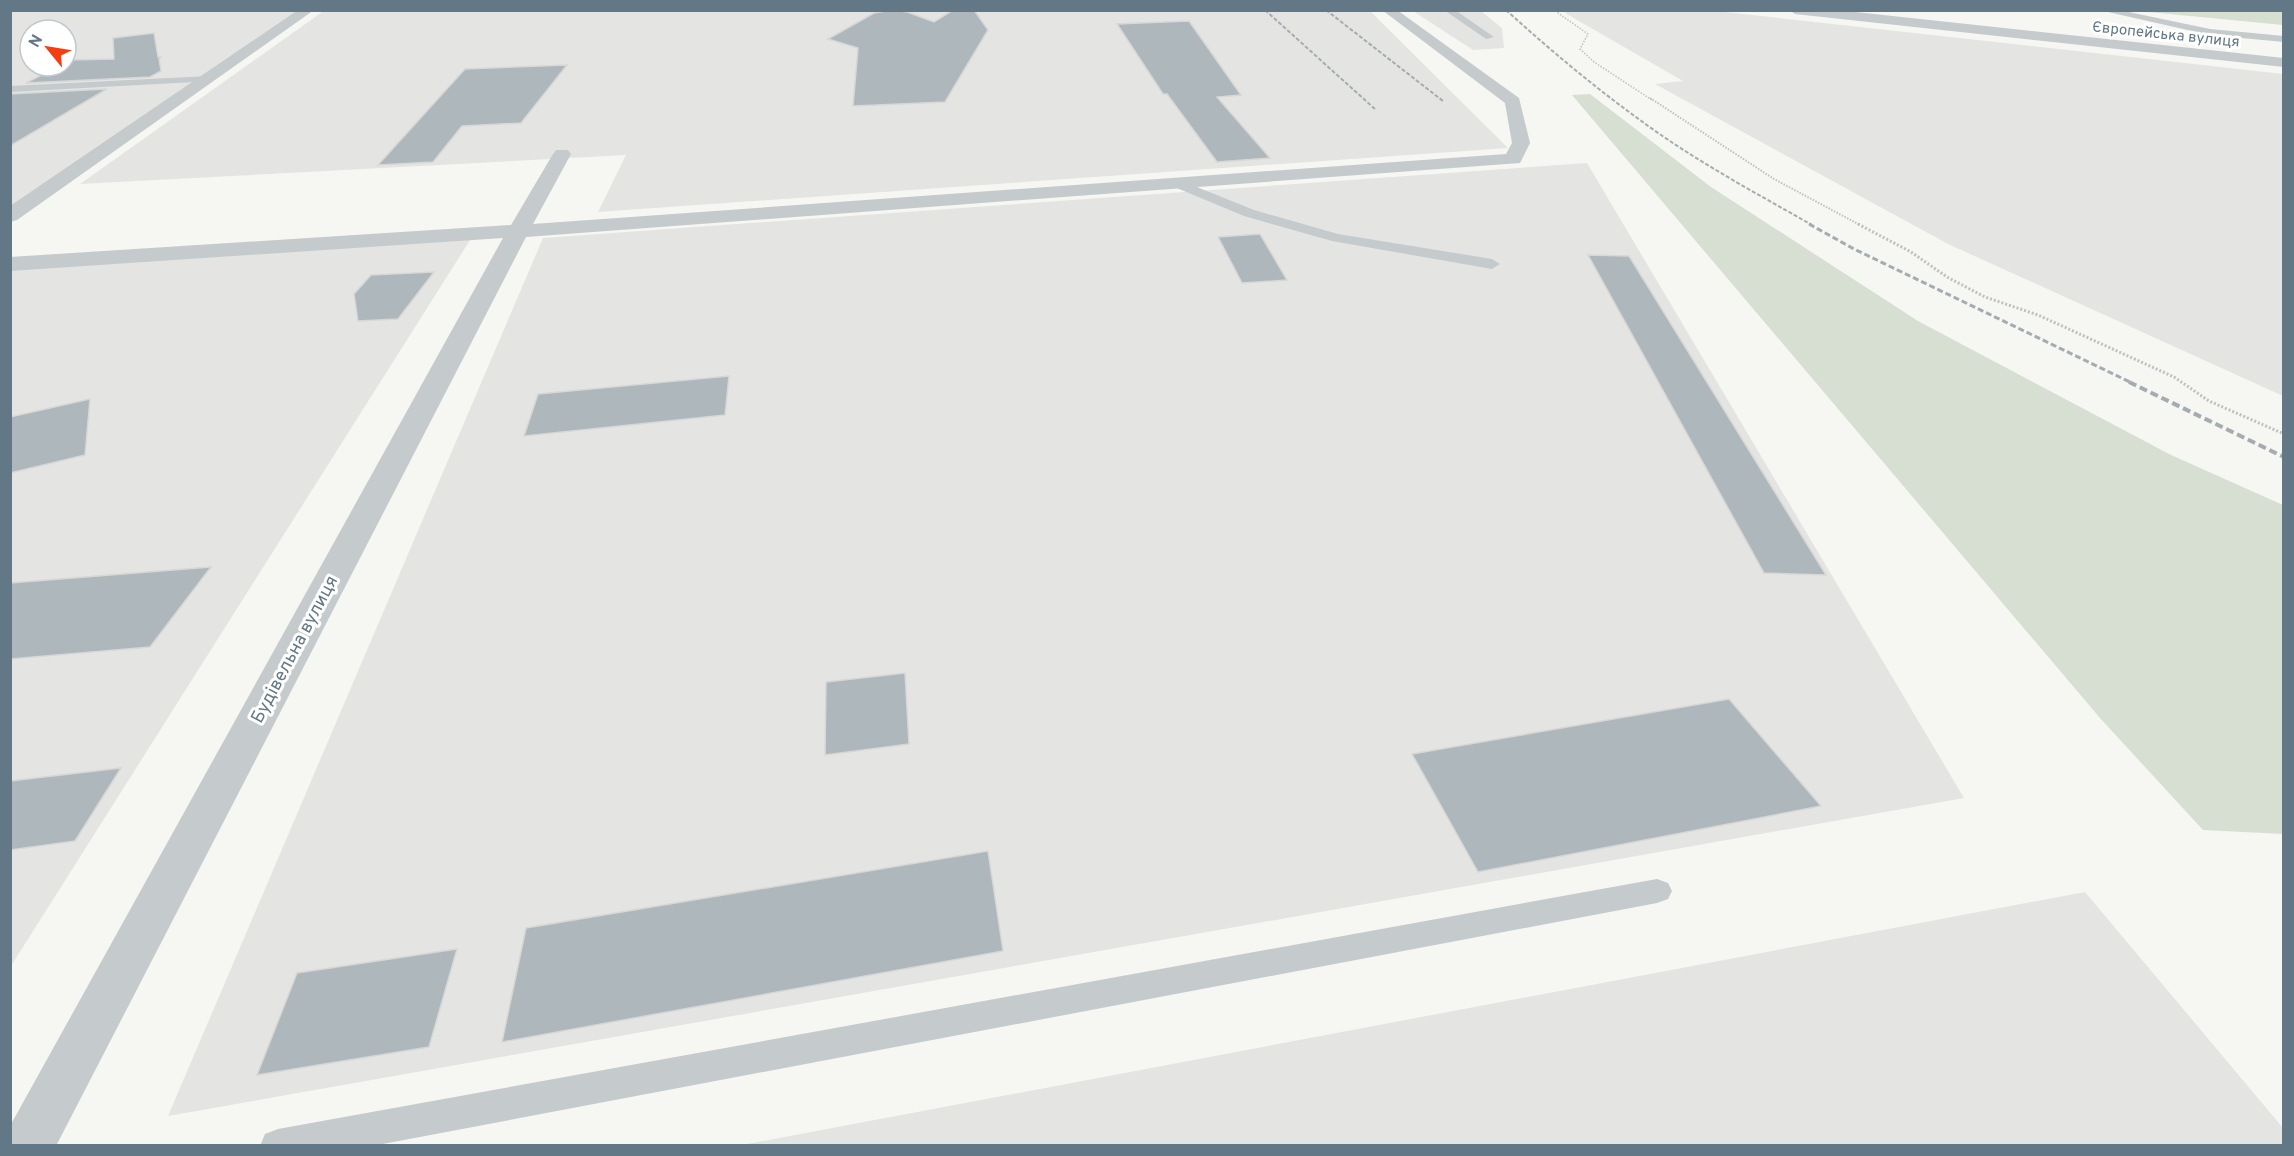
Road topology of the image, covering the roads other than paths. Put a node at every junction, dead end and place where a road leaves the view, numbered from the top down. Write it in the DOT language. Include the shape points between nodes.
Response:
graph roads {
  1 [pos="308,10"];
  2 [pos="1388,10"];
  3 [pos="1448,10"];
  4 [pos="1795,10"];
  5 [pos="2103,10"];
  6 [pos="1489,37"];
  7 [pos="2283,39"];
  8 [pos="2283,63"];
  9 [pos="209,79"];
  10 [pos="10,89"];
  11 [pos="562,153"];
  12 [pos="1177,183"];
  13 [pos="10,216"];
  14 [pos="518,231"];
  15 [pos="10,264"];
  16 [pos="1492,264"];
  17 [pos="1657,891"];
  18 [pos="28,1146"];
  19 [pos="278,1146"];
  1 -- 9 [label="street"];
  2 -- 12 [label="street" via="1513,101 1521,143 1513,159"];
  3 -- 6 [label="lane"];
  4 -- 8 [label="street, Європейська вулиця"];
  5 -- 7 [label="lane" via="2210,32"];
  9 -- 10 [label="lane"];
  9 -- 13 [label="street"];
  11 -- 14 [label="street, Будівельна вулиця"];
  12 -- 14 [label="street"];
  12 -- 16 [label="lane" via="1249,213 1337,238"];
  14 -- 15 [label="street"];
  14 -- 18 [label="street, Будівельна вулиця"];
  17 -- 19 [label="lane"];
}
